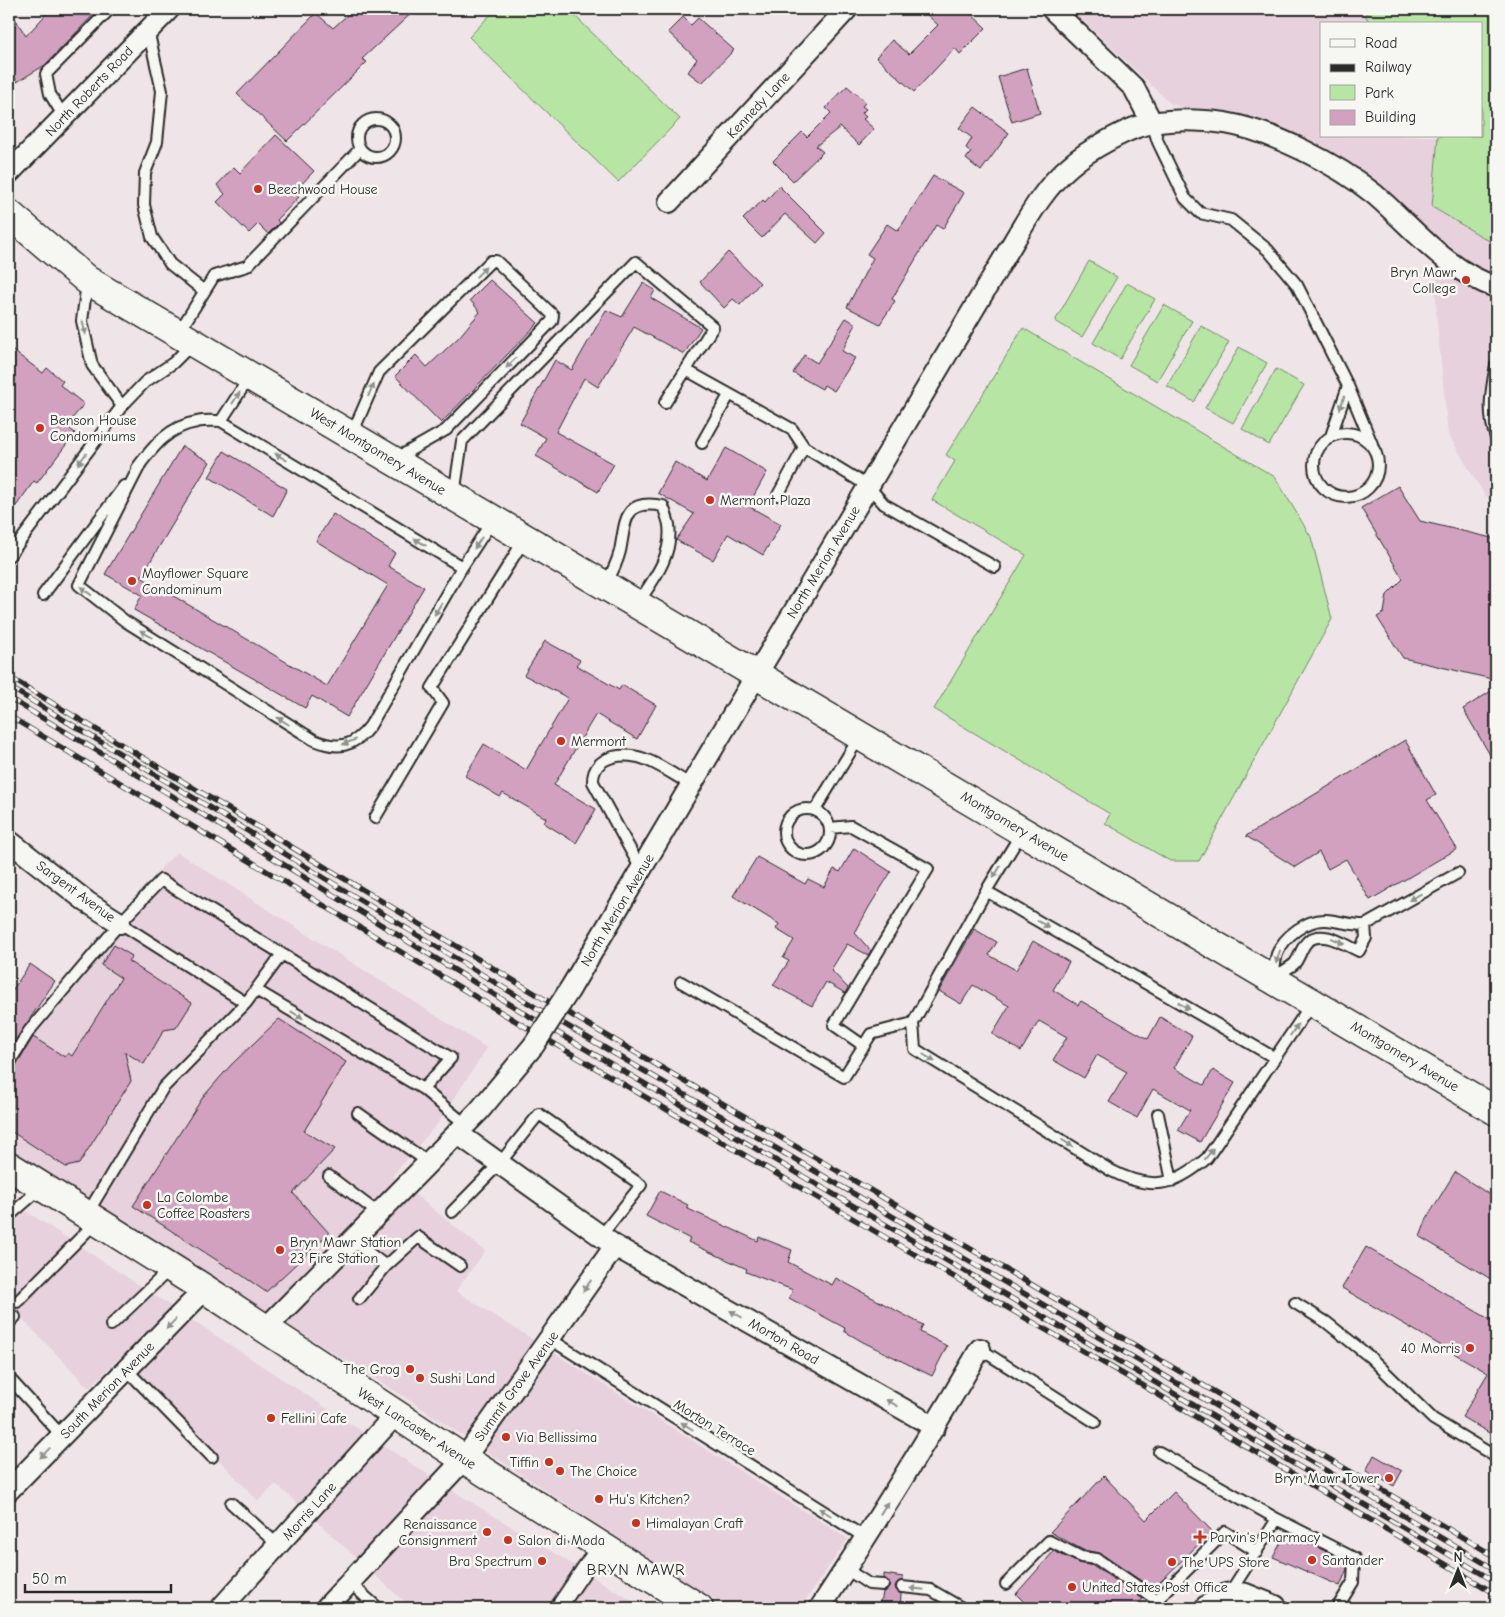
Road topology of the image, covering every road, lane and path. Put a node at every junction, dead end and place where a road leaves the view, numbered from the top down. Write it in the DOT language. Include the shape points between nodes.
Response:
graph roads {
  1 [pos="110,9"];
  2 [pos="169,9"];
  3 [pos="847,9"];
  4 [pos="1052,9"];
  5 [pos="148,30"];
  6 [pos="64,117"];
  7 [pos="1152,123"];
  8 [pos="360,149"];
  9 [pos="9,173"];
  10 [pos="669,202"];
  11 [pos="9,214"];
  12 [pos="87,280"];
  13 [pos="1496,287"];
  14 [pos="204,291"];
  15 [pos="186,338"];
  16 [pos="1496,364"];
  17 [pos="686,370"];
  18 [pos="250,376"];
  19 [pos="1348,386"];
  20 [pos="729,395"];
  21 [pos="665,403"];
  22 [pos="122,406"];
  23 [pos="221,421"];
  24 [pos="351,435"];
  25 [pos="1331,436"];
  26 [pos="1496,438"];
  27 [pos="702,443"];
  28 [pos="804,447"];
  29 [pos="1374,447"];
  30 [pos="394,460"];
  31 [pos="140,463"];
  32 [pos="868,486"];
  33 [pos="778,495"];
  34 [pos="454,496"];
  35 [pos="494,518"];
  36 [pos="526,538"];
  37 [pos="9,556"];
  38 [pos="462,567"];
  39 [pos="995,567"];
  40 [pos="605,586"];
  41 [pos="43,595"];
  42 [pos="638,604"];
  43 [pos="756,674"];
  44 [pos="860,735"];
  45 [pos="691,785"];
  46 [pos="815,810"];
  47 [pos="375,818"];
  48 [pos="830,828"];
  49 [pos="1023,831"];
  50 [pos="10,844"];
  51 [pos="641,868"];
  52 [pos="1458,873"];
  53 [pos="986,891"];
  54 [pos="120,924"];
  55 [pos="1364,925"];
  56 [pos="282,954"];
  57 [pos="1273,978"];
  58 [pos="681,982"];
  59 [pos="256,990"];
  60 [pos="1313,1002"];
  61 [pos="246,1003"];
  62 [pos="913,1023"];
  63 [pos="864,1046"];
  64 [pos="1275,1058"];
  65 [pos="9,1063"];
  66 [pos="423,1089"];
  67 [pos="1496,1110"];
  68 [pos="358,1113"];
  69 [pos="1158,1114"];
  70 [pos="461,1129"];
  71 [pos="428,1162"];
  72 [pos="500,1163"];
  73 [pos="9,1166"];
  74 [pos="329,1176"];
  75 [pos="1172,1181"];
  76 [pos="42,1187"];
  77 [pos="452,1212"];
  78 [pos="378,1213"];
  79 [pos="9,1216"];
  80 [pos="92,1218"];
  81 [pos="352,1240"];
  82 [pos="608,1241"];
  83 [pos="386,1266"];
  84 [pos="460,1266"];
  85 [pos="171,1268"];
  86 [pos="205,1290"];
  87 [pos="359,1299"];
  88 [pos="17,1302"];
  89 [pos="1295,1303"];
  90 [pos="111,1325"];
  91 [pos="265,1329"];
  92 [pos="550,1339"];
  93 [pos="980,1349"];
  94 [pos="126,1370"];
  95 [pos="9,1378"];
  96 [pos="396,1414"];
  97 [pos="1095,1422"];
  98 [pos="935,1427"];
  99 [pos="62,1436"];
  100 [pos="1159,1452"];
  101 [pos="1496,1456"];
  102 [pos="212,1457"];
  103 [pos="464,1459"];
  104 [pos="9,1490"];
  105 [pos="231,1503"];
  106 [pos="1278,1520"];
  107 [pos="866,1538"];
  108 [pos="278,1546"];
  109 [pos="600,1546"];
  110 [pos="1257,1552"];
  111 [pos="846,1569"];
  112 [pos="350,1582"];
  113 [pos="1006,1584"];
  114 [pos="883,1585"];
  115 [pos="902,1587"];
  116 [pos="1157,1600"];
  117 [pos="671,1601"];
  118 [pos="1218,1602"];
  119 [pos="221,1608"];
  120 [pos="326,1608"];
  121 [pos="378,1608"];
  122 [pos="558,1608"];
  123 [pos="699,1608"];
  124 [pos="820,1608"];
  125 [pos="962,1608"];
  126 [pos="1165,1608"];
  127 [pos="1274,1608"];
  128 [pos="1337,1608"];
  1 -- 6 [label="lane" via="46,74 50,94"];
  2 -- 5 [label="street, North Roberts Road"];
  3 -- 10 [label="street, Kennedy Lane"];
  4 -- 7 [label="street" via="1134,88"];
  5 -- 6 [label="street, North Roberts Road"];
  5 -- 14 [label="lane" via="162,91 157,142 145,173 144,205 152,237 170,264"];
  6 -- 9 [label="street, North Roberts Road"];
  7 -- 13 [label="street, North Merion Avenue" via="1225,123 1289,144 1328,164 1374,194 1448,261"];
  7 -- 19 [label="lane" via="1186,198 1200,213 1231,220 1268,250 1297,285"];
  7 -- 32 [label="street, North Merion Avenue" via="1122,134 1070,165 1038,202"];
  8 -- 14 [label="lane" via="247,266 214,276"];
  11 -- 12 [label="main road, West Montgomery Avenue"];
  12 -- 15 [label="main road, West Montgomery Avenue"];
  12 -- 22 [label="lane, one-way" via="82,321 92,365"];
  14 -- 15 [label="lane"];
  15 -- 18 [label="main road, West Montgomery Avenue"];
  15 -- 22 [label="lane" via="173,363 144,382"];
  16 -- 26 [label="lane" via="1490,406"];
  17 -- 20 [label="lane"];
  17 -- 21 [label="lane"];
  17 -- 34 [label="lane" via="713,327 636,262 462,441"];
  23 -- 18 [label="lane, one-way"];
  18 -- 24 [label="main road, West Montgomery Avenue"];
  19 -- 25 [label="lane, one-way"];
  19 -- 29 [label="lane"];
  20 -- 27 [label="lane"];
  20 -- 28 [label="lane" via="792,429"];
  22 -- 37 [label="lane, one-way"];
  23 -- 31 [label="lane" via="197,422 174,430 155,444"];
  38 -- 23 [label="lane, one-way"];
  24 -- 30 [label="main road, West Montgomery Avenue"];
  24 -- 30 [label="lane, one-way" via="379,372 492,261 496,261 553,315 552,321 446,430"];
  25 -- 29 [label="lane" via="1350,432"];
  25 -- 29 [label="lane" via="1316,452 1315,474 1328,492 1338,496 1360,494 1376,479 1378,457"];
  28 -- 32 [label="lane"];
  28 -- 33 [label="lane"];
  30 -- 34 [label="main road, West Montgomery Avenue"];
  38 -- 31 [label="lane, one-way" via="370,726 351,743 326,745 124,621 79,586"];
  31 -- 41 [label="lane"];
  32 -- 39 [label="lane" via="884,504"];
  32 -- 43 [label="street, North Merion Avenue"];
  34 -- 35 [label="main road, West Montgomery Avenue"];
  35 -- 36 [label="main road, West Montgomery Avenue"];
  35 -- 38 [label="lane, one-way"];
  36 -- 40 [label="main road, West Montgomery Avenue"];
  36 -- 47 [label="lane" via="432,688 443,703"];
  40 -- 42 [label="main road, West Montgomery Avenue"];
  40 -- 42 [label="lane" via="616,566 626,518 632,510 649,503 663,506 669,525 668,550"];
  42 -- 43 [label="main road, West Montgomery Avenue"];
  43 -- 44 [label="main road, Montgomery Avenue"];
  43 -- 45 [label="street, North Merion Avenue"];
  44 -- 46 [label="lane"];
  44 -- 49 [label="main road, Montgomery Avenue"];
  45 -- 51 [label="street, North Merion Avenue"];
  45 -- 51 [label="lane" via="645,758 606,758 594,769 593,782"];
  46 -- 48 [label="lane" via="827,820"];
  46 -- 48 [label="lane" via="799,810 792,814 784,828 787,843 799,853 815,853 827,843"];
  48 -- 63 [label="lane" via="851,826 928,869 834,1025"];
  49 -- 53 [label="lane, one-way"];
  49 -- 57 [label="main road, Montgomery Avenue"];
  50 -- 54 [label="street, Sargent Avenue"];
  51 -- 70 [label="street, North Merion Avenue, bridge" via="534,1045"];
  52 -- 55 [label="lane, one-way"];
  53 -- 62 [label="lane"];
  53 -- 64 [label="lane, one-way"];
  54 -- 56 [label="lane" via="161,880"];
  54 -- 61 [label="lane"];
  54 -- 65 [label="lane" via="28,1031"];
  55 -- 57 [label="lane, one-way" via="1325,920 1306,924 1286,941 1278,953"];
  57 -- 55 [label="lane, one-way" via="1295,964 1309,940 1332,938 1359,952 1366,938"];
  56 -- 59 [label="lane"];
  56 -- 66 [label="lane" via="451,1058"];
  57 -- 60 [label="main road"];
  58 -- 63 [label="lane" via="844,1077"];
  59 -- 61 [label="lane"];
  59 -- 66 [label="lane, one-way"];
  64 -- 60 [label="lane, one-way"];
  60 -- 67 [label="main road, Montgomery Avenue"];
  61 -- 80 [label="lane" via="163,1088"];
  62 -- 63 [label="lane" via="871,1034"];
  62 -- 75 [label="lane, one-way" via="915,1049 1110,1170 1130,1180 1150,1184"];
  75 -- 64 [label="lane, one-way" via="1192,1172 1208,1158"];
  66 -- 70 [label="lane"];
  68 -- 71 [label="lane"];
  69 -- 75 [label="lane"];
  70 -- 71 [label="street, North Merion Avenue"];
  70 -- 72 [label="street, Morton Road"];
  71 -- 78 [label="street, North Merion Avenue"];
  72 -- 77 [label="lane"];
  72 -- 82 [label="street, Morton Road"];
  72 -- 82 [label="lane" via="540,1114 641,1185"];
  73 -- 76 [label="main road, West Lancaster Avenue"];
  74 -- 78 [label="lane"];
  76 -- 79 [label="lane"];
  76 -- 80 [label="main road, West Lancaster Avenue"];
  78 -- 81 [label="street, North Merion Avenue"];
  80 -- 85 [label="main road, West Lancaster Avenue"];
  80 -- 88 [label="lane"];
  81 -- 83 [label="lane"];
  81 -- 91 [label="street, North Merion Avenue"];
  82 -- 92 [label="street, Summit Grove Avenue, one-way"];
  98 -- 82 [label="street, Morton Road, one-way"];
  83 -- 84 [label="lane" via="418,1237"];
  83 -- 87 [label="lane"];
  85 -- 86 [label="main road, West Lancaster Avenue"];
  85 -- 90 [label="lane"];
  86 -- 91 [label="main road, West Lancaster Avenue"];
  86 -- 94 [label="street, South Merion Avenue, one-way"];
  89 -- 101 [label="lane" via="1326,1322 1370,1357 1433,1419"];
  91 -- 96 [label="main road, West Lancaster Avenue"];
  92 -- 103 [label="street, Summit Grove Avenue"];
  107 -- 92 [label="lane, Morton Terrace, one-way"];
  93 -- 97 [label="lane"];
  93 -- 98 [label="street"];
  94 -- 99 [label="street, South Merion Avenue"];
  94 -- 102 [label="lane"];
  95 -- 99 [label="lane"];
  96 -- 103 [label="main road, West Lancaster Avenue"];
  96 -- 108 [label="street, Morris Lane"];
  107 -- 98 [label="street, one-way"];
  99 -- 104 [label="street, South Merion Avenue, one-way"];
  100 -- 106 [label="lane"];
  103 -- 109 [label="main road, West Lancaster Avenue"];
  103 -- 112 [label="street, Summit Grove Avenue"];
  105 -- 108 [label="lane"];
  106 -- 110 [label="lane"];
  106 -- 128 [label="lane" via="1354,1558 1352,1582"];
  107 -- 111 [label="street"];
  108 -- 119 [label="street, Morris Lane"];
  109 -- 117 [label="main road, West Lancaster Avenue"];
  109 -- 122 [label="street"];
  110 -- 116 [label="lane" via="1225,1532"];
  110 -- 118 [label="lane"];
  111 -- 114 [label="lane" via="869,1584"];
  111 -- 124 [label="street"];
  112 -- 120 [label="street, Summit Grove Avenue"];
  112 -- 121 [label="lane"];
  113 -- 116 [label="lane" via="1049,1541 1081,1556 1097,1559"];
  125 -- 115 [label="lane, one-way" via="931,1590"];
  116 -- 126 [label="lane"];
  117 -- 123 [label="main road, West Lancaster Avenue"];
  118 -- 127 [label="street" via="1244,1596"];
}
